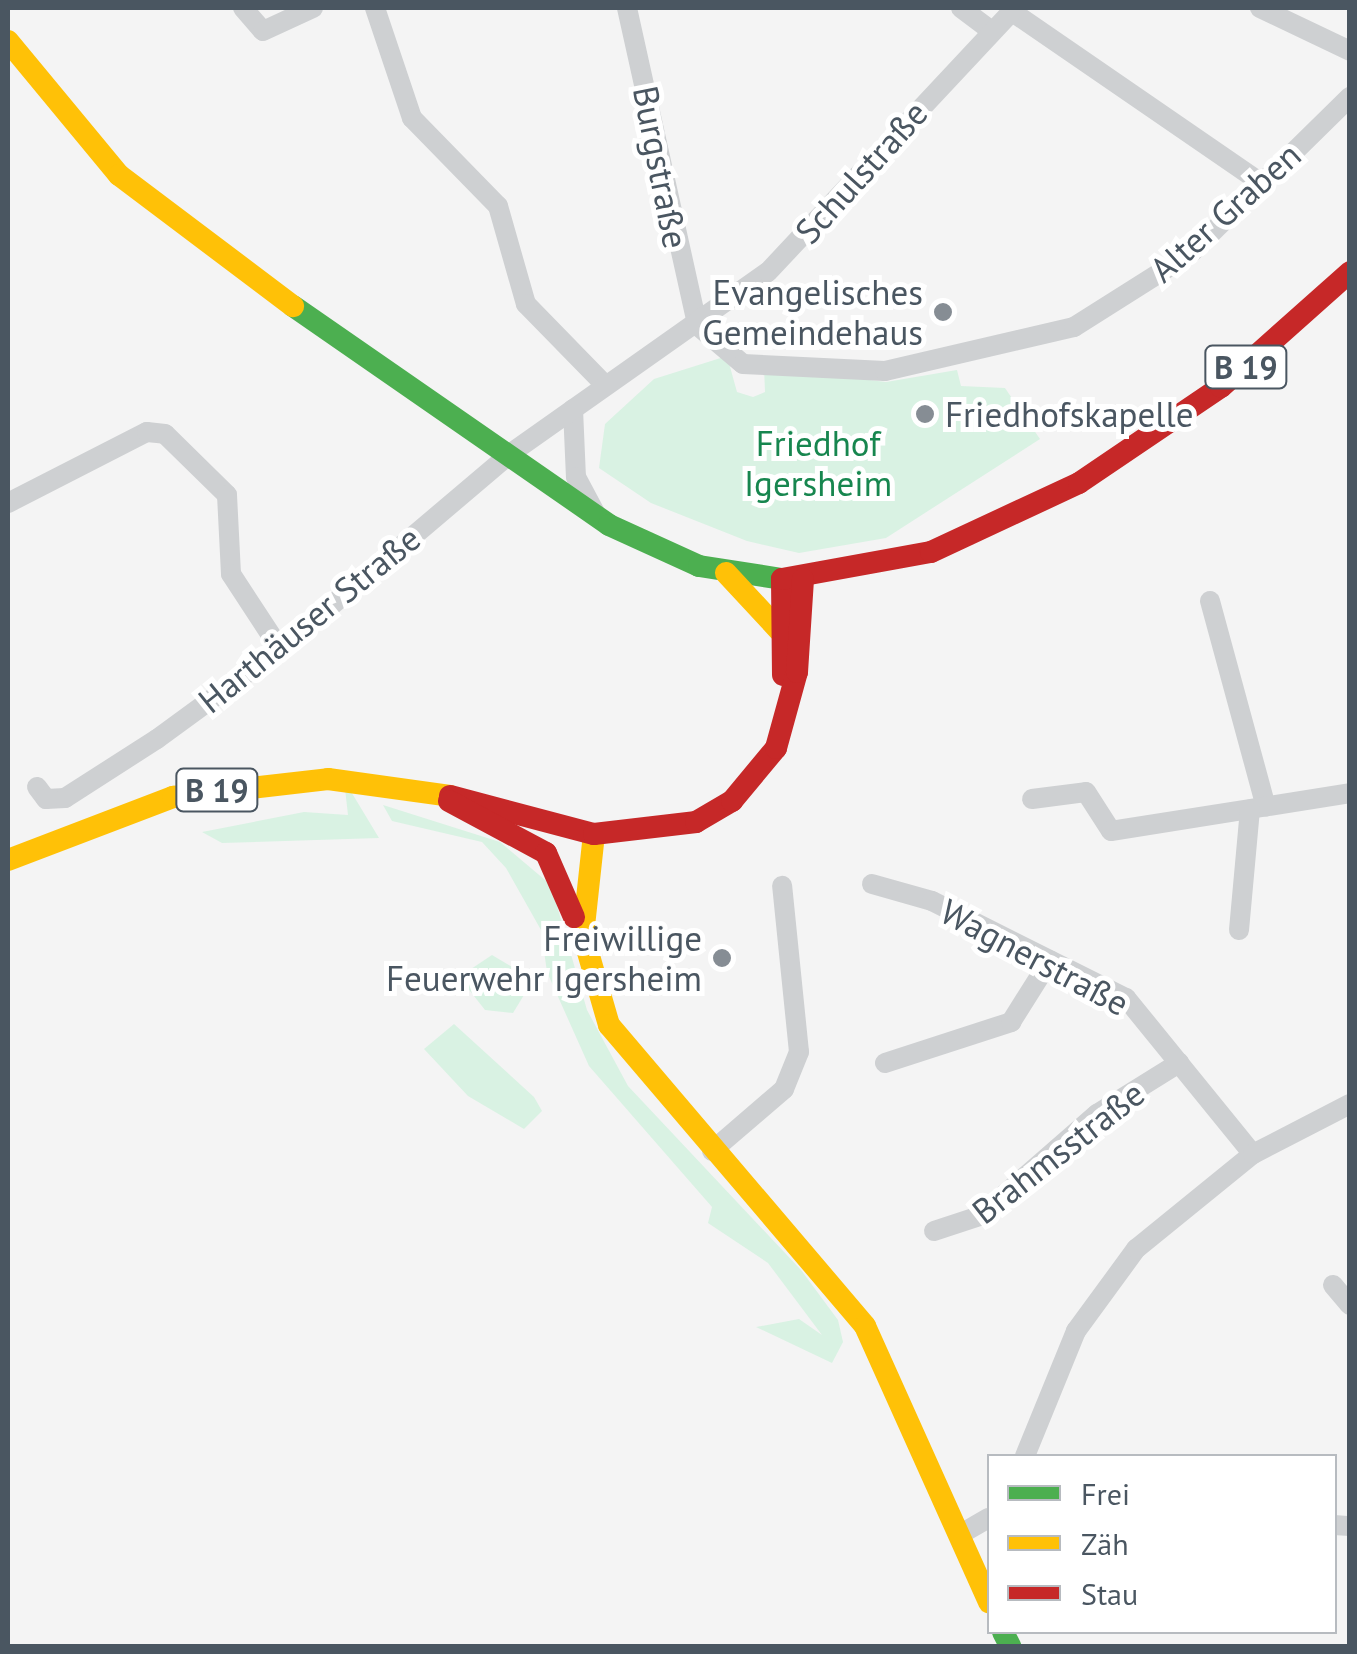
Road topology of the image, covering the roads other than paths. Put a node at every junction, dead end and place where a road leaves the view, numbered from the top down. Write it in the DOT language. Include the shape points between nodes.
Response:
graph roads {
  1 [pos="243,8"];
  2 [pos="313,8"];
  3 [pos="375,8"];
  4 [pos="627,8"];
  5 [pos="961,8"];
  6 [pos="1260,8"];
  7 [pos="1013,9"];
  8 [pos="990,29"];
  9 [pos="8,41"];
  10 [pos="1350,51"];
  11 [pos="1350,97"];
  12 [pos="1261,183"];
  13 [pos="1350,272"];
  14 [pos="697,325"];
  15 [pos="605,385"];
  16 [pos="572,409"];
  17 [pos="511,454"];
  18 [pos="8,504"];
  19 [pos="599,518"];
  20 [pos="724,572"];
  21 [pos="792,579"];
  22 [pos="1210,601"];
  23 [pos="779,630"];
  24 [pos="280,649"];
  25 [pos="786,715"];
  26 [pos="37,787"];
  27 [pos="1350,792"];
  28 [pos="436,793"];
  29 [pos="1032,799"];
  30 [pos="1258,808"];
  31 [pos="586,832"];
  32 [pos="8,860"];
  33 [pos="566,882"];
  34 [pos="872,884"];
  35 [pos="782,886"];
  36 [pos="1239,930"];
  37 [pos="586,956"];
  38 [pos="1050,960"];
  39 [pos="885,1063"];
  40 [pos="1179,1063"];
  41 [pos="1350,1104"];
  42 [pos="712,1150"];
  43 [pos="1253,1154"];
  44 [pos="934,1232"];
  45 [pos="1333,1285"];
  46 [pos="1350,1305"];
  47 [pos="1026,1454"];
  48 [pos="987,1520"];
  49 [pos="959,1535"];
  50 [pos="987,1596"];
  1 -- 2 [label="street" via="264,31"];
  3 -- 15 [label="street" via="412,118 498,206 526,304"];
  4 -- 14 [label="street, Burgstraße"];
  5 -- 8 [label="street"];
  6 -- 10 [label="street"];
  7 -- 8 [label="street, Schulstraße"];
  7 -- 12 [label="street"];
  8 -- 14 [label="street, Schulstraße" via="824,222"];
  9 -- 17 [label="main road" via="119,175 187,231"];
  11 -- 12 [label="street, Alter Graben"];
  12 -- 14 [label="street, Alter Graben" via="1190,254 1127,298 1074,327 996,350 885,371 813,372 742,364"];
  13 -- 21 [label="main road, B 19" via="1221,388 1079,483 931,552"];
  14 -- 15 [label="street, Harthäuser Straße"];
  15 -- 16 [label="street, Harthäuser Straße"];
  16 -- 17 [label="street, Harthäuser Straße"];
  16 -- 19 [label="street" via="576,476"];
  17 -- 19 [label="main road"];
  17 -- 24 [label="street, Harthäuser Straße"];
  18 -- 24 [label="street" via="148,432 165,434 227,496 231,574"];
  19 -- 20 [label="main road"];
  20 -- 21 [label="main road"];
  20 -- 23 [label="main road"];
  21 -- 23 [label="main road, B 19"];
  21 -- 25 [label="main road, B 19"];
  22 -- 30 [label="street"];
  23 -- 25 [label="main road, B 19"];
  24 -- 26 [label="street, Harthäuser Straße" via="66,798 46,800"];
  25 -- 31 [label="main road, B 19" via="776,748 732,802 660,833"];
  27 -- 30 [label="street"];
  28 -- 31 [label="main road, B 19"];
  28 -- 32 [label="main road, B 19" via="328,778 242,786 156,802"];
  28 -- 33 [label="main road" via="546,852"];
  29 -- 30 [label="street" via="1086,792 1111,831"];
  30 -- 36 [label="street"];
  31 -- 33 [label="main road"];
  31 -- 37 [label="main road"];
  33 -- 37 [label="main road"];
  34 -- 38 [label="street, Wagnerstraße" via="932,901"];
  35 -- 42 [label="street" via="799,1052 784,1089"];
  37 -- 42 [label="main road" via="609,1026"];
  38 -- 39 [label="street" via="1011,1022"];
  38 -- 40 [label="street, Wagnerstraße" via="1126,998"];
  40 -- 43 [label="street, Wagnerstraße"];
  40 -- 44 [label="street, Brahmsstraße" via="1097,1114 980,1216"];
  41 -- 43 [label="street"];
  42 -- 49 [label="main road" via="865,1326"];
  43 -- 47 [label="street" via="1179,1210 1102,1290 1035,1416"];
  45 -- 46 [label="street"];
  48 -- 49 [label="street"];
  49 -- 50 [label="main road"];
}
